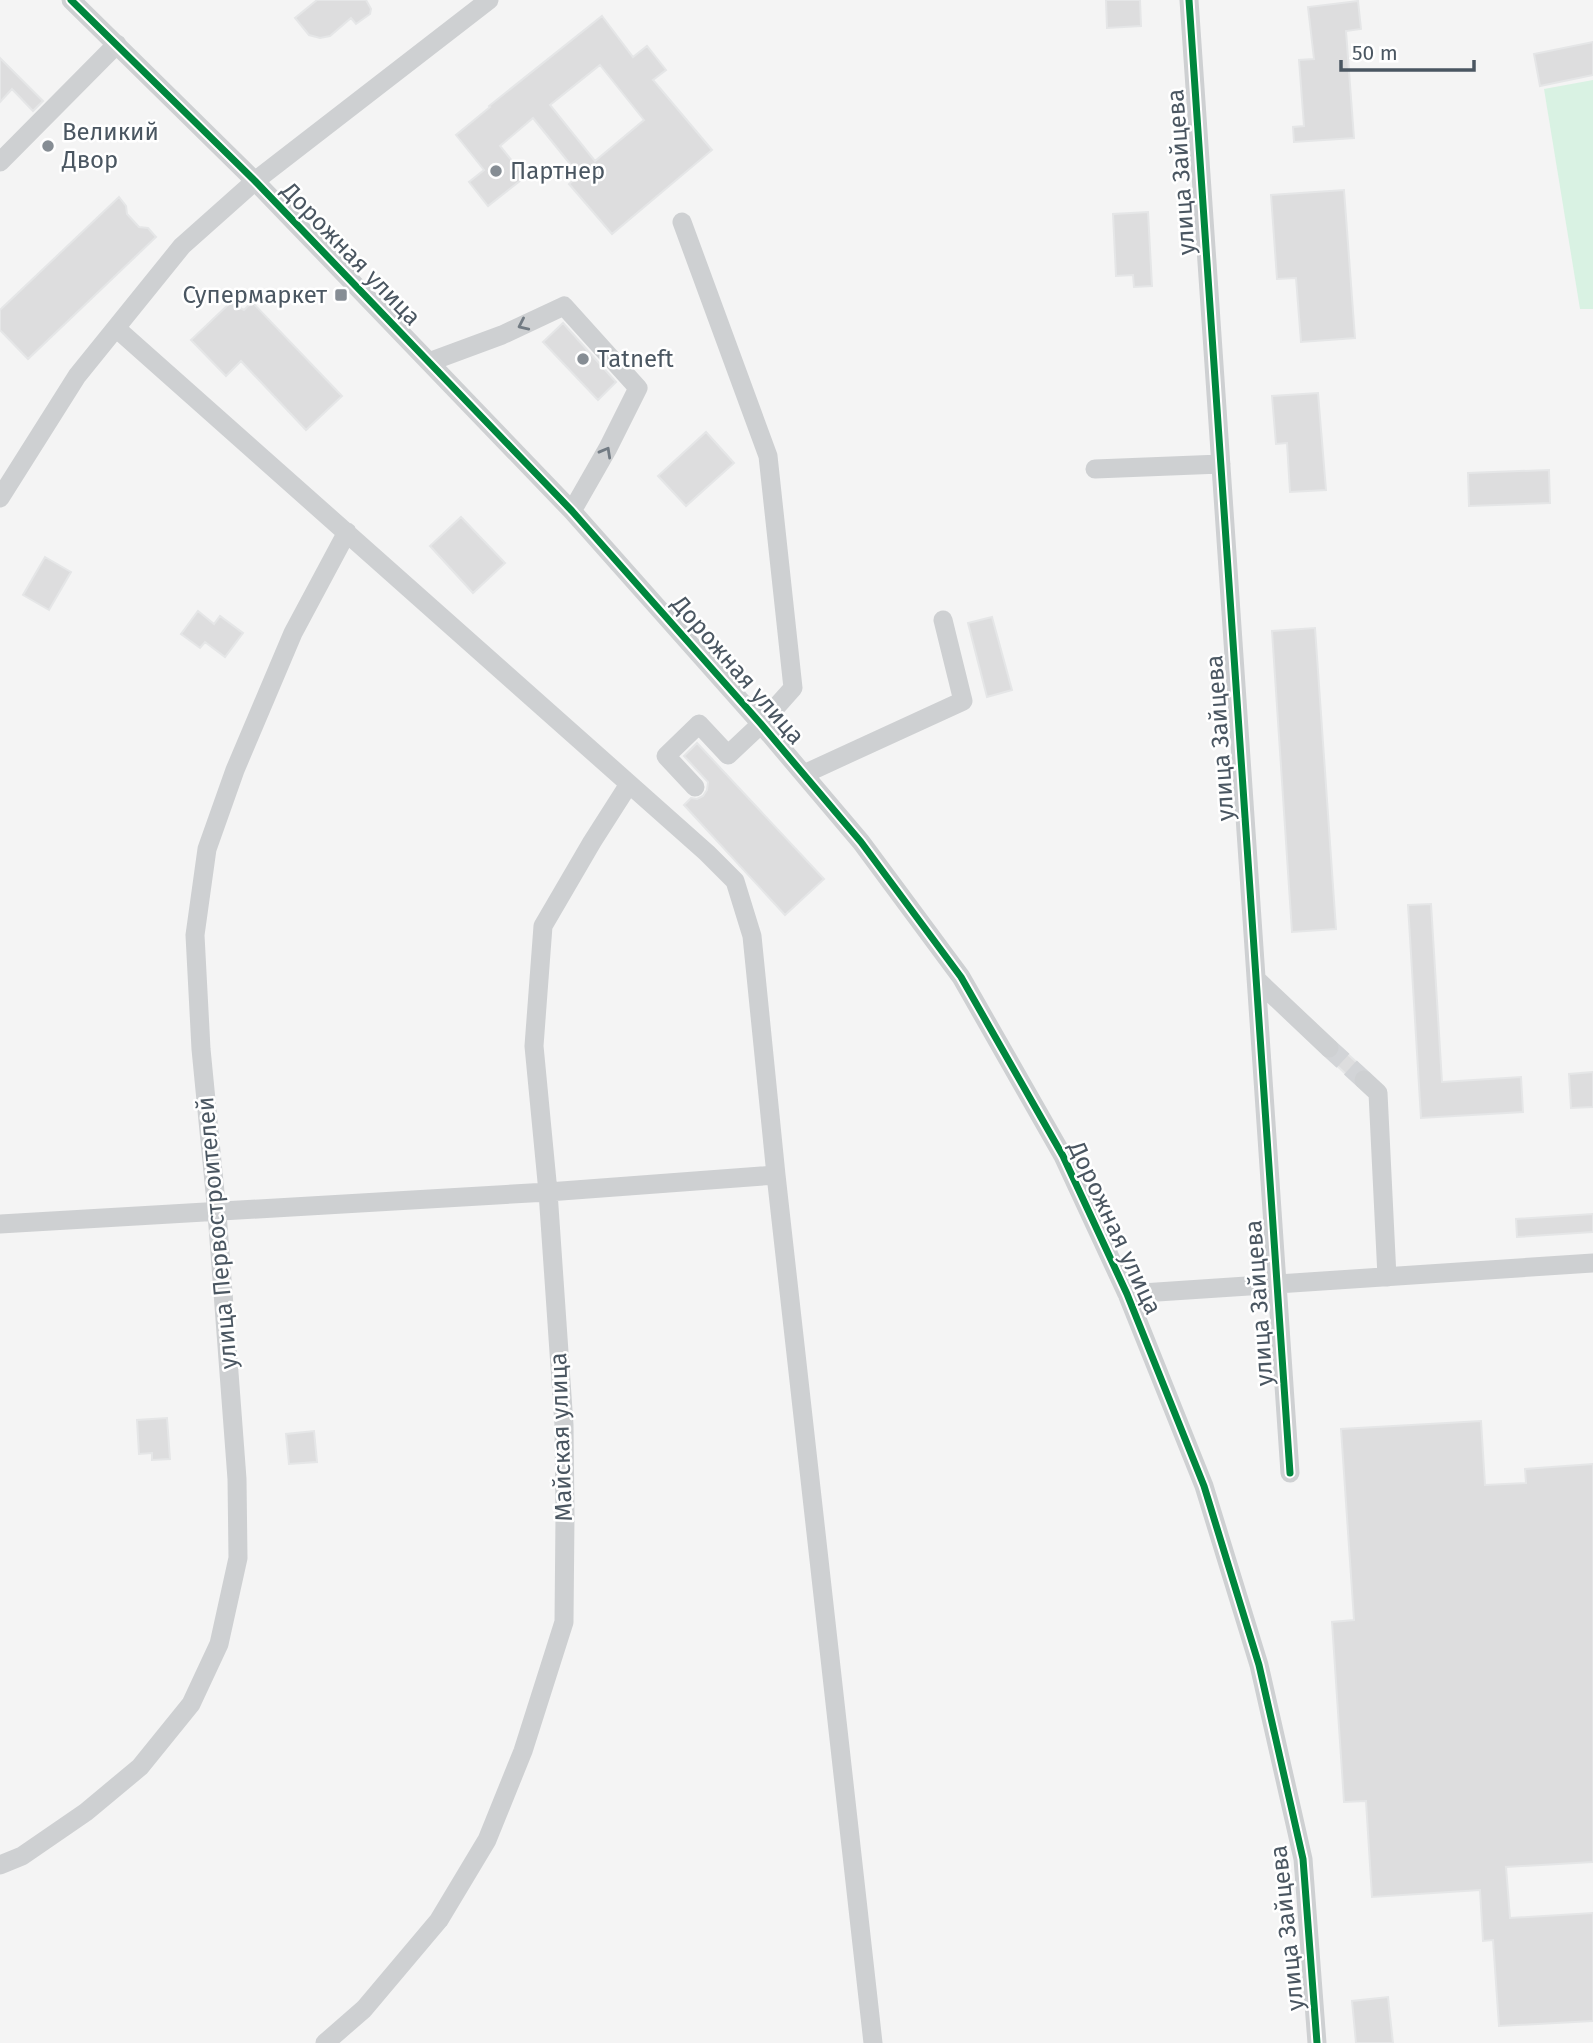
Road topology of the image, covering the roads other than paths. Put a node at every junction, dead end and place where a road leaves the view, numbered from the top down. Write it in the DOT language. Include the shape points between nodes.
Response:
graph roads {
  1 [pos="71,0"];
  2 [pos="489,0"];
  3 [pos="1189,0"];
  4 [pos="117,44"];
  5 [pos="0,162"];
  6 [pos="255,181"];
  7 [pos="682,222"];
  8 [pos="116,328"];
  9 [pos="429,362"];
  10 [pos="1221,464"];
  11 [pos="1095,469"];
  12 [pos="0,498"];
  13 [pos="572,512"];
  14 [pos="347,532"];
  15 [pos="943,620"];
  16 [pos="761,724"];
  17 [pos="804,774"];
  18 [pos="629,784"];
  19 [pos="695,787"];
  20 [pos="1256,979"];
  21 [pos="1329,1048"];
  22 [pos="1364,1080"];
  23 [pos="776,1175"];
  24 [pos="548,1192"];
  25 [pos="217,1213"];
  26 [pos="0,1224"];
  27 [pos="1593,1263"];
  28 [pos="1387,1277"];
  29 [pos="1276,1284"];
  30 [pos="1127,1294"];
  31 [pos="1290,1473"];
  32 [pos="1204,1486"];
  33 [pos="0,1865"];
  34 [pos="325,2043"];
  35 [pos="873,2043"];
  36 [pos="1317,2043"];
  1 -- 4 [label="street, Дорожная улица"];
  2 -- 6 [label="street"];
  3 -- 10 [label="street, улица Зайцева"];
  4 -- 5 [label="street"];
  4 -- 6 [label="street, Дорожная улица"];
  6 -- 8 [label="street" via="183,246"];
  6 -- 9 [label="street, Дорожная улица"];
  7 -- 16 [label="street" via="768,456 793,688"];
  8 -- 12 [label="street" via="77,376"];
  8 -- 14 [label="street"];
  9 -- 13 [label="street, Дорожная улица"];
  13 -- 9 [label="street, one-way" via="638,388 564,306"];
  10 -- 11 [label="street"];
  10 -- 20 [label="street, улица Зайцева"];
  13 -- 16 [label="street, Дорожная улица"];
  14 -- 18 [label="street"];
  14 -- 25 [label="street, улица Первостроителей" via="293,633 207,849 195,935"];
  15 -- 17 [label="street" via="963,701"];
  16 -- 17 [label="street, Дорожная улица"];
  16 -- 19 [label="street" via="728,755 699,724 666,756"];
  17 -- 30 [label="street, Дорожная улица" via="961,977 1063,1156"];
  18 -- 23 [label="street" via="735,881 752,936"];
  18 -- 24 [label="street, Майская улица" via="543,926 534,1046"];
  20 -- 21 [label="street"];
  20 -- 29 [label="street, улица Зайцева"];
  22 -- 28 [label="street" via="1378,1093"];
  23 -- 24 [label="street"];
  23 -- 35 [label="street"];
  24 -- 25 [label="street"];
  24 -- 34 [label="street, Майская улица" via="564,1425 564,1622 523,1751 487,1840 439,1920 364,2009"];
  25 -- 26 [label="street"];
  25 -- 33 [label="street, улица Первостроителей" via="237,1479 238,1558 219,1644 191,1704 140,1767 86,1812 22,1856"];
  27 -- 28 [label="street"];
  28 -- 29 [label="street"];
  29 -- 30 [label="street"];
  29 -- 31 [label="street, улица Зайцева"];
  30 -- 32 [label="street, Дорожная улица"];
  32 -- 36 [label="street, улица Зайцева" via="1259,1665 1303,1859"];
}
